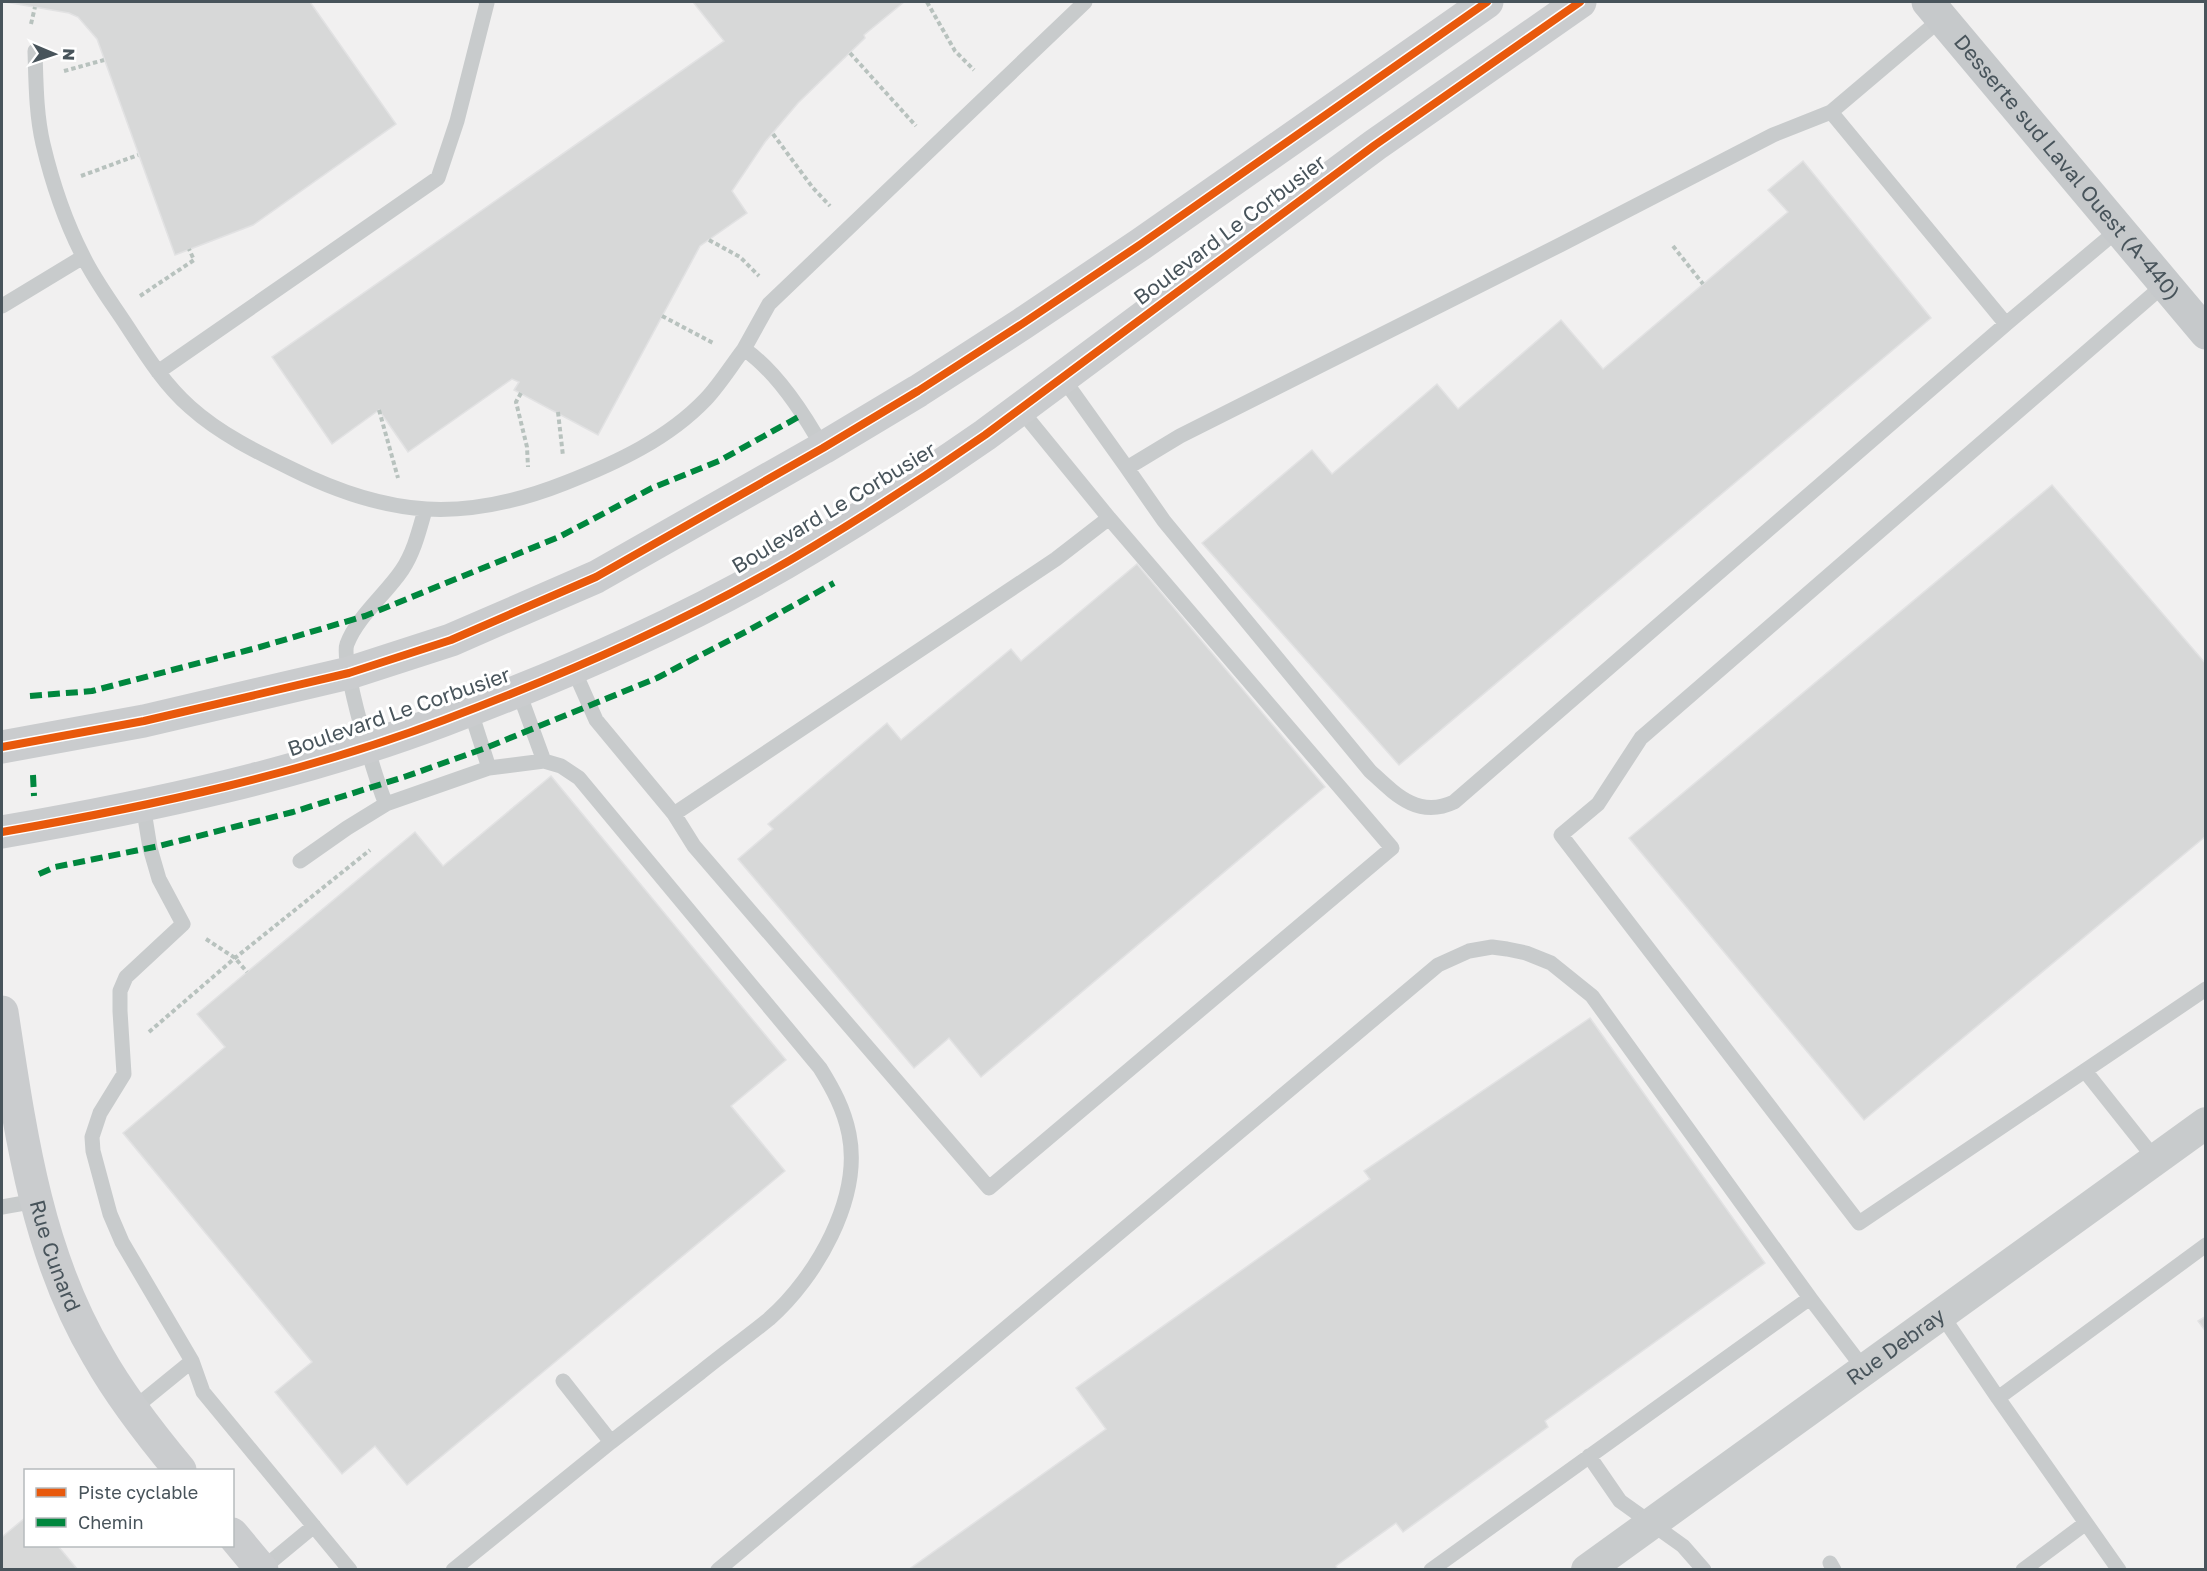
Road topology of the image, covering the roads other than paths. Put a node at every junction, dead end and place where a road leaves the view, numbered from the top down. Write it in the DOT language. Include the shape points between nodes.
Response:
graph roads {
  1 [pos="486,2"];
  2 [pos="1085,2"];
  3 [pos="1487,2"];
  4 [pos="1580,2"];
  5 [pos="1935,10"];
  6 [pos="35,51"];
  7 [pos="1831,112"];
  8 [pos="2119,229"];
  9 [pos="83,257"];
  10 [pos="2165,284"];
  11 [pos="2,306"];
  12 [pos="2006,324"];
  13 [pos="2205,333"];
  14 [pos="744,349"];
  15 [pos="158,372"];
  16 [pos="1062,377"];
  17 [pos="1020,409"];
  18 [pos="823,448"];
  19 [pos="1127,468"];
  20 [pos="425,510"];
  21 [pos="1109,518"];
  22 [pos="573,668"];
  23 [pos="349,673"];
  24 [pos="518,690"];
  25 [pos="470,709"];
  26 [pos="367,746"];
  27 [pos="2,747"];
  28 [pos="544,761"];
  29 [pos="489,768"];
  30 [pos="386,804"];
  31 [pos="143,805"];
  32 [pos="674,814"];
  33 [pos="2,831"];
  34 [pos="300,861"];
  35 [pos="2205,989"];
  36 [pos="2,1012"];
  37 [pos="2085,1071"];
  38 [pos="2205,1123"];
  39 [pos="2155,1159"];
  40 [pos="36,1201"];
  41 [pos="2,1207"];
  42 [pos="2205,1245"];
  43 [pos="1810,1298"];
  44 [pos="1941,1314"];
  45 [pos="192,1362"];
  46 [pos="1864,1369"];
  47 [pos="563,1381"];
  48 [pos="1998,1398"];
  49 [pos="132,1410"];
  50 [pos="611,1442"];
  51 [pos="1588,1456"];
  52 [pos="179,1469"];
  53 [pos="2086,1523"];
  54 [pos="1652,1524"];
  55 [pos="314,1526"];
  56 [pos="234,1536"];
  57 [pos="262,1569"];
  58 [pos="350,1569"];
  59 [pos="453,1569"];
  60 [pos="718,1569"];
  61 [pos="1431,1569"];
  62 [pos="1587,1569"];
  63 [pos="1704,1569"];
  64 [pos="2024,1569"];
  65 [pos="2119,1569"];
  1 -- 15 [label="lane" via="457,121 438,178"];
  2 -- 14 [label="lane" via="769,304"];
  3 -- 18 [label="street, Boulevard Le Corbusier" via="1057,300"];
  4 -- 16 [label="street, Boulevard Le Corbusier" via="1365,152"];
  5 -- 7 [label="lane"];
  5 -- 8 [label="main road, Desserte sud Laval Ouest (A-440)"];
  6 -- 9 [label="lane" via="43,143 58,195"];
  7 -- 12 [label="lane"];
  7 -- 19 [label="lane" via="1773,135 1180,436"];
  8 -- 10 [label="main road, Desserte sud Laval Ouest (A-440)"];
  8 -- 12 [label="lane"];
  9 -- 11 [label="lane"];
  9 -- 15 [label="lane"];
  10 -- 13 [label="main road, Desserte sud Laval Ouest (A-440)"];
  10 -- 37 [label="lane" via="1641,738 1598,804 1561,835 1859,1223"];
  12 -- 19 [label="lane" via="1454,802 1443,807 1409,803 1370,771 1164,521"];
  14 -- 18 [label="lane" via="762,361 778,381"];
  14 -- 20 [label="lane" via="705,400 675,426 631,454 535,495 472,508"];
  15 -- 20 [label="lane" via="190,407 265,456 354,496 387,506"];
  16 -- 17 [label="street, Boulevard Le Corbusier"];
  16 -- 19 [label="lane"];
  17 -- 21 [label="lane"];
  17 -- 22 [label="street, Boulevard Le Corbusier" via="934,470 813,547 700,608"];
  18 -- 23 [label="street, Boulevard Le Corbusier" via="596,577 451,640"];
  20 -- 23 [label="lane" via="415,547 402,570 351,633 345,655"];
  21 -- 32 [label="lane" via="1056,559"];
  21 -- 32 [label="lane" via="1392,848 989,1188 694,846"];
  22 -- 24 [label="street, Boulevard Le Corbusier"];
  22 -- 32 [label="lane" via="596,720"];
  23 -- 26 [label="lane"];
  23 -- 27 [label="street, Boulevard Le Corbusier" via="144,721"];
  24 -- 25 [label="street, Boulevard Le Corbusier"];
  24 -- 28 [label="lane"];
  25 -- 26 [label="street, Boulevard Le Corbusier"];
  25 -- 29 [label="lane"];
  26 -- 30 [label="lane"];
  26 -- 31 [label="street, Boulevard Le Corbusier"];
  28 -- 29 [label="lane"];
  28 -- 50 [label="lane" via="579,778 820,1068 842,1107 850,1136 850,1167 840,1212 832,1236 806,1277 769,1318"];
  29 -- 30 [label="lane"];
  30 -- 34 [label="lane"];
  31 -- 33 [label="street, Boulevard Le Corbusier"];
  31 -- 45 [label="lane" via="159,879 183,924 126,977 120,991 124,1074 100,1113 92,1137 93,1151 122,1242"];
  35 -- 37 [label="lane"];
  36 -- 40 [label="street, Rue Cunard"];
  37 -- 39 [label="lane"];
  38 -- 39 [label="street, Rue Debray"];
  39 -- 44 [label="street, Rue Debray"];
  40 -- 41 [label="lane"];
  40 -- 49 [label="street, Rue Cunard" via="72,1304 97,1355"];
  42 -- 48 [label="lane"];
  43 -- 46 [label="lane"];
  43 -- 51 [label="lane"];
  43 -- 60 [label="lane" via="1592,996 1551,963 1526,953 1492,947 1469,951 1438,965"];
  44 -- 46 [label="street, Rue Debray"];
  44 -- 48 [label="lane"];
  45 -- 49 [label="lane"];
  45 -- 55 [label="lane" via="202,1392"];
  46 -- 54 [label="street, Rue Debray"];
  47 -- 50 [label="lane"];
  48 -- 53 [label="lane"];
  49 -- 52 [label="street, Rue Cunard"];
  50 -- 59 [label="lane"];
  51 -- 54 [label="lane" via="1620,1501"];
  51 -- 61 [label="lane"];
  53 -- 64 [label="lane"];
  53 -- 65 [label="lane"];
  54 -- 62 [label="street, Rue Debray"];
  54 -- 63 [label="lane" via="1683,1546"];
  55 -- 57 [label="lane"];
  55 -- 58 [label="lane"];
  56 -- 57 [label="street"];
}
